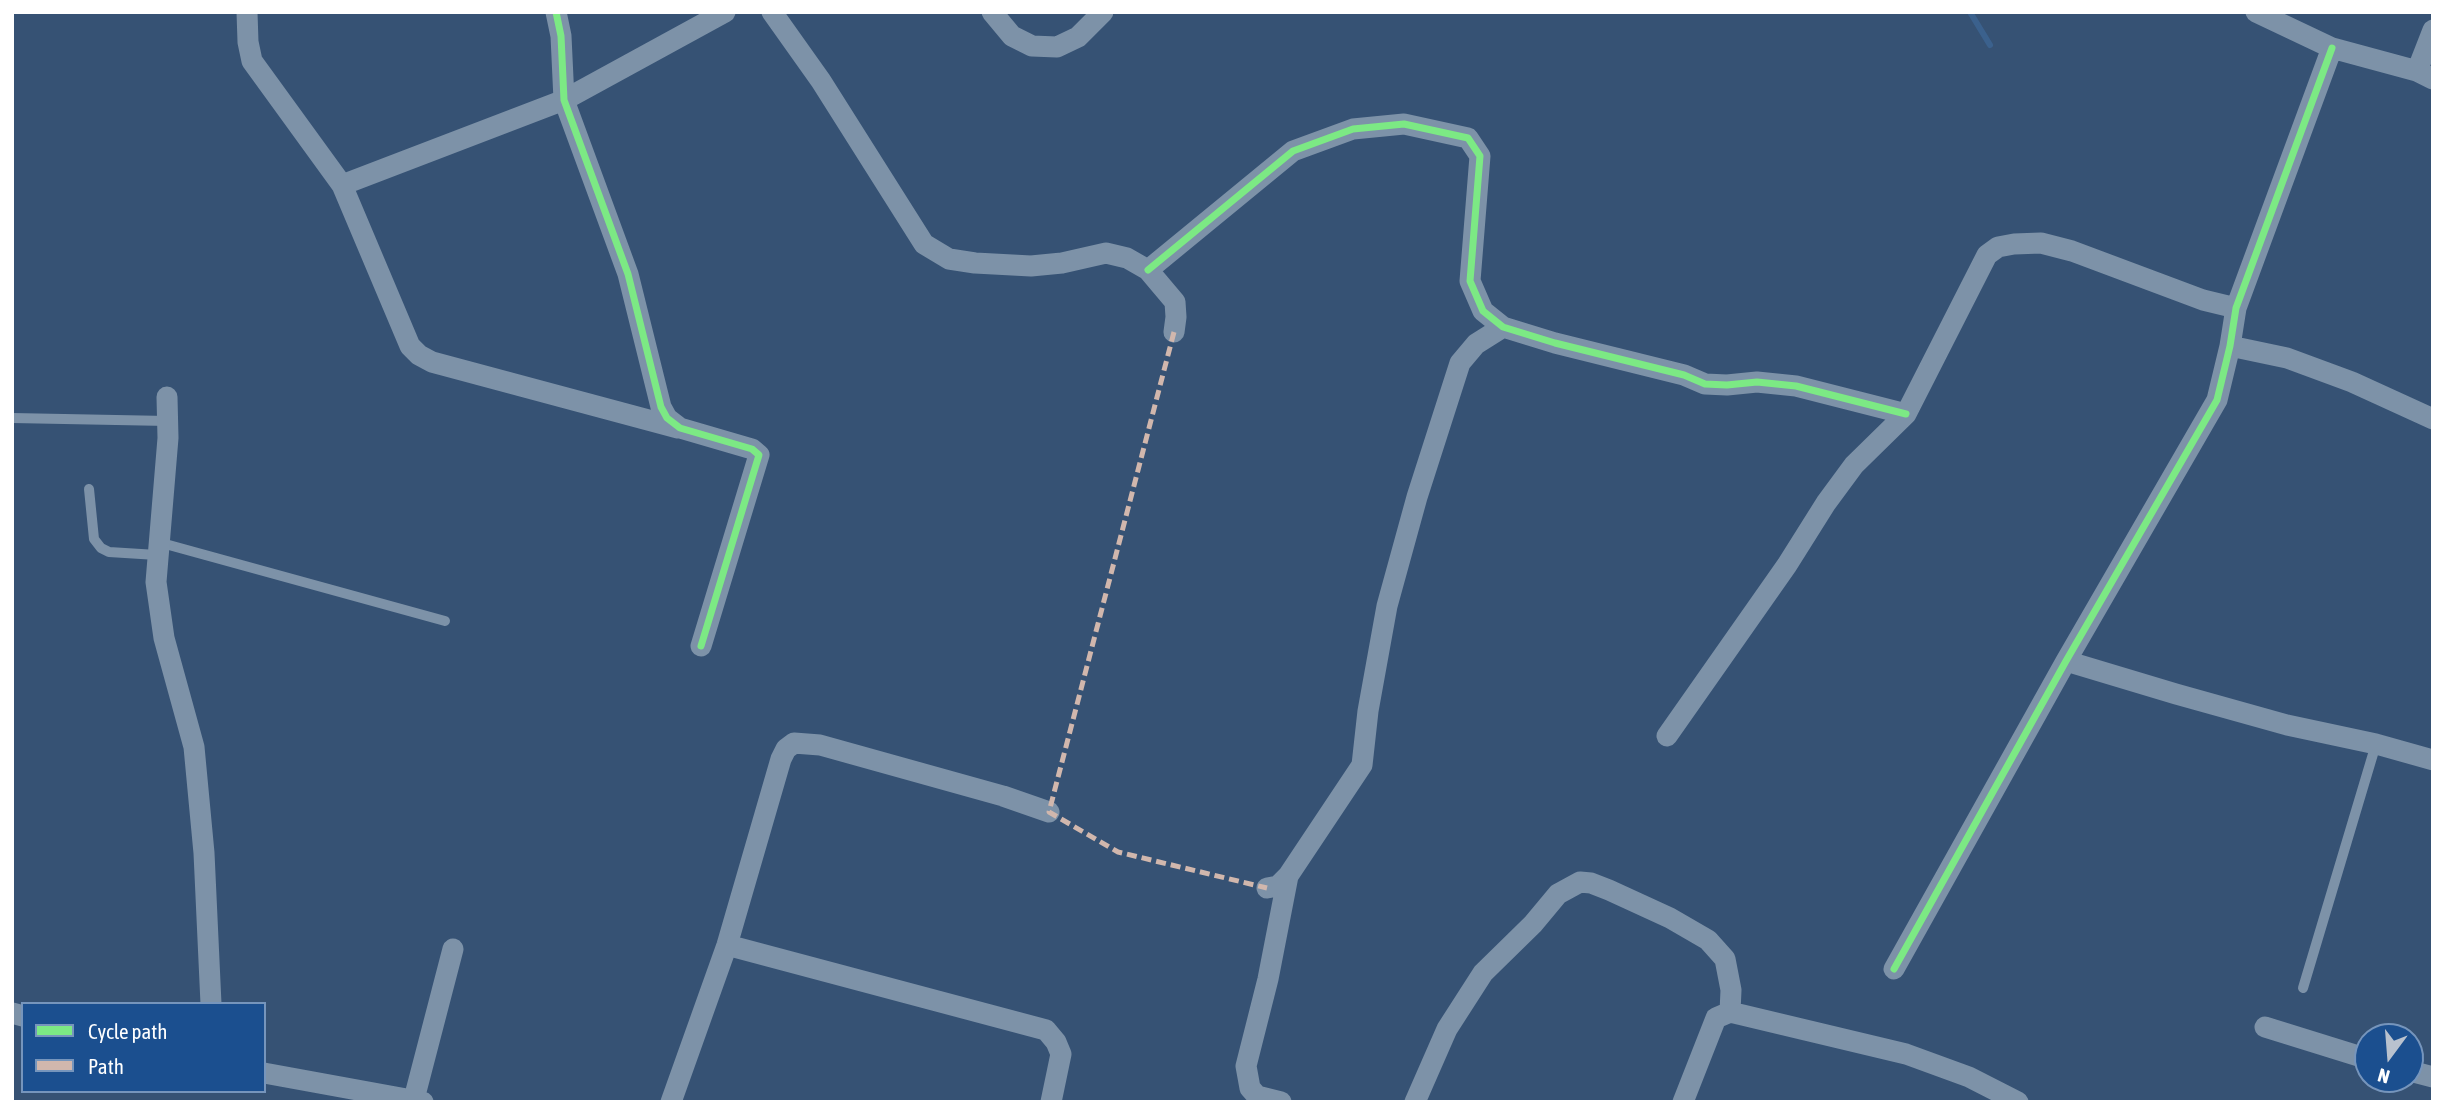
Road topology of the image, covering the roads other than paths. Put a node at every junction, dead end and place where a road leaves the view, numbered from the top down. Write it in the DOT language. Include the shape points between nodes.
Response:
graph roads {
  1 [pos="247,12"];
  2 [pos="556,12"];
  3 [pos="725,12"];
  4 [pos="772,12"];
  5 [pos="992,12"];
  6 [pos="1103,12"];
  7 [pos="2256,12"];
  8 [pos="2433,30"];
  9 [pos="2332,48"];
  10 [pos="2425,75"];
  11 [pos="564,100"];
  12 [pos="342,185"];
  13 [pos="1148,270"];
  14 [pos="2236,308"];
  15 [pos="1503,327"];
  16 [pos="1174,332"];
  17 [pos="2230,346"];
  18 [pos="167,397"];
  19 [pos="1906,414"];
  20 [pos="12,418"];
  21 [pos="2433,419"];
  22 [pos="167,421"];
  23 [pos="680,428"];
  24 [pos="89,489"];
  25 [pos="157,548"];
  26 [pos="445,621"];
  27 [pos="701,646"];
  28 [pos="2066,661"];
  29 [pos="1667,736"];
  30 [pos="2376,744"];
  31 [pos="2433,760"];
  32 [pos="1049,812"];
  33 [pos="1288,876"];
  34 [pos="1267,888"];
  35 [pos="727,945"];
  36 [pos="453,949"];
  37 [pos="1894,969"];
  38 [pos="2303,988"];
  39 [pos="211,1002"];
  40 [pos="1730,1012"];
  41 [pos="2265,1027"];
  42 [pos="2354,1055"];
  43 [pos="266,1073"];
  44 [pos="418,1100"];
  45 [pos="671,1102"];
  46 [pos="1051,1102"];
  47 [pos="1281,1102"];
  48 [pos="1415,1102"];
  49 [pos="1683,1102"];
  50 [pos="2018,1102"];
  1 -- 12 [label="street" via="252,61"];
  2 -- 11 [label="street"];
  3 -- 11 [label="street"];
  4 -- 13 [label="street" via="924,244 949,258 975,263 1062,264 1107,253"];
  5 -- 6 [label="street" via="1012,36 1032,46 1057,47 1078,37"];
  7 -- 9 [label="street"];
  8 -- 10 [label="street"];
  9 -- 10 [label="street"];
  9 -- 14 [label="street"];
  11 -- 12 [label="street"];
  11 -- 23 [label="street" via="628,274 661,407"];
  12 -- 23 [label="street" via="410,346 419,355"];
  13 -- 15 [label="street" via="1293,151 1353,129 1404,124 1468,138 1480,156 1470,281 1483,311"];
  13 -- 16 [label="street" via="1175,302"];
  14 -- 17 [label="street"];
  14 -- 19 [label="street" via="2072,251 2040,243 1998,247 1987,255"];
  15 -- 19 [label="street" via="1705,384 1796,386"];
  15 -- 33 [label="street" via="1476,344 1460,363 1452,387 1387,606 1362,765"];
  17 -- 21 [label="street" via="2287,358"];
  17 -- 28 [label="street" via="2217,400"];
  18 -- 22 [label="street"];
  19 -- 29 [label="street" via="1833,494"];
  20 -- 22 [label="lane"];
  22 -- 25 [label="street"];
  23 -- 27 [label="street" via="759,455"];
  24 -- 25 [label="lane" via="94,539 101,548 109,552"];
  25 -- 26 [label="lane"];
  25 -- 39 [label="street" via="156,582 164,638 194,747"];
  28 -- 30 [label="street" via="2274,721"];
  28 -- 37 [label="street"];
  30 -- 31 [label="street"];
  30 -- 38 [label="lane"];
  32 -- 35 [label="street" via="833,749 794,743 781,759"];
  33 -- 34 [label="street" via="1278,886"];
  33 -- 47 [label="street" via="1247,1066 1250,1088 1257,1096"];
  35 -- 45 [label="street"];
  35 -- 46 [label="street" via="1046,1030 1061,1054"];
  36 -- 44 [label="street"];
  40 -- 48 [label="street" via="1724,959 1708,940 1670,918 1580,881 1558,894 1483,973 1447,1029"];
  40 -- 49 [label="street" via="1716,1018"];
  40 -- 50 [label="street" via="1906,1054 1969,1077"];
  41 -- 42 [label="street"];
  43 -- 44 [label="street"];
}
